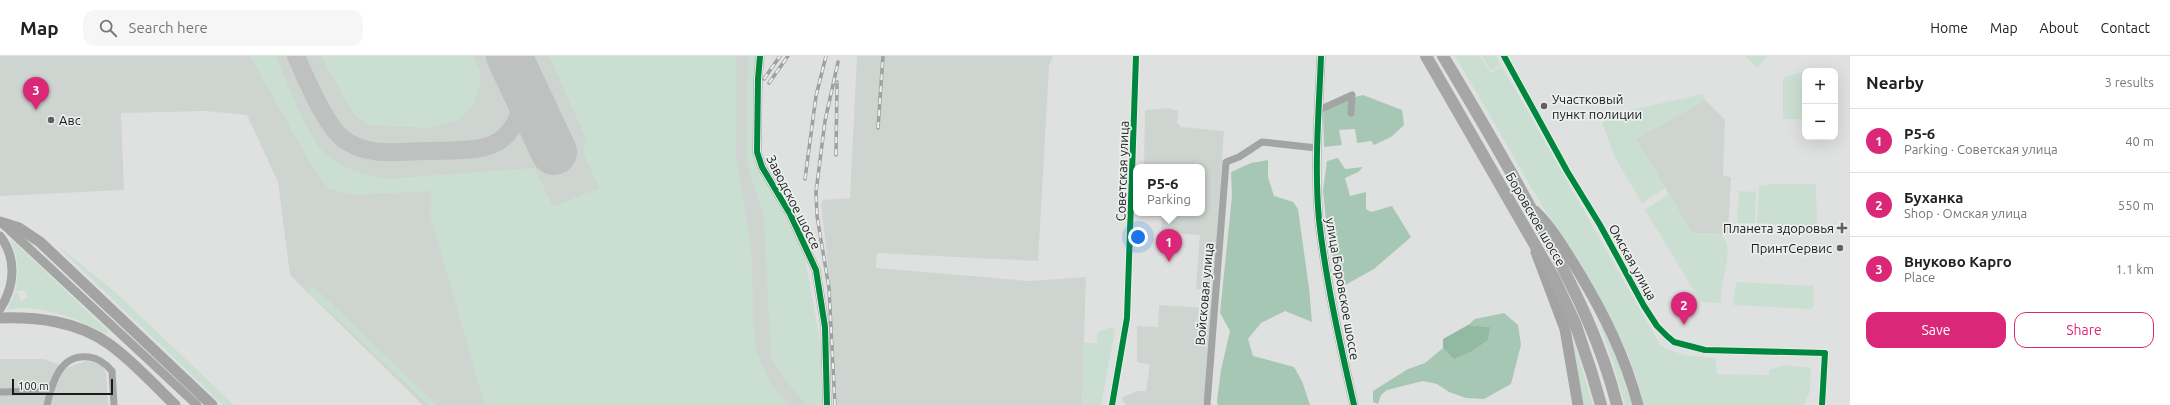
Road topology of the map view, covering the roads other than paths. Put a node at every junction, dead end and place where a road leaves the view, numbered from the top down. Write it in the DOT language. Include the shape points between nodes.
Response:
graph roads {
  1 [pos="760,56"];
  2 [pos="1136,56"];
  3 [pos="1322,56"];
  4 [pos="1426,56"];
  5 [pos="1443,56"];
  6 [pos="1504,56"];
  7 [pos="1319,110"];
  8 [pos="1351,113"];
  9 [pos="1317,148"];
  10 [pos="1531,208"];
  11 [pos="0,222"];
  12 [pos="0,236"];
  13 [pos="1532,236"];
  14 [pos="0,309"];
  15 [pos="0,318"];
  16 [pos="50,391"];
  17 [pos="0,392"];
  18 [pos="46,405"];
  19 [pos="114,405"];
  20 [pos="175,405"];
  21 [pos="197,405"];
  22 [pos="212,405"];
  23 [pos="827,405"];
  24 [pos="1112,405"];
  25 [pos="1207,405"];
  26 [pos="1354,405"];
  27 [pos="1578,405"];
  28 [pos="1601,405"];
  29 [pos="1617,405"];
  30 [pos="1638,405"];
  31 [pos="1822,405"];
  1 -- 23 [label="street, Заводское шоссе" via="757,152 762,167 790,214 816,270 825,327"];
  2 -- 24 [label="street, Советская улица" via="1127,318"];
  3 -- 7 [label="street, улица Боровское шоссе"];
  4 -- 13 [label="main road, Боровское шоссе"];
  5 -- 10 [label="main road, Боровское шоссе"];
  6 -- 31 [label="street, Омская улица" via="1566,171 1600,224 1657,326 1674,342 1705,350 1825,353"];
  7 -- 8 [label="street" via="1352,95"];
  7 -- 9 [label="street, улица Боровское шоссе"];
  9 -- 25 [label="street, Войсковая улица" via="1262,142 1226,162"];
  9 -- 26 [label="street, улица Боровское шоссе" via="1318,200 1324,256"];
  10 -- 29 [label="main road, Боровское шоссе" via="1592,327"];
  10 -- 30 [label="main road" via="1552,229 1602,311 1621,351"];
  11 -- 21 [label="street"];
  11 -- 22 [label="main road" via="19,228 40,242"];
  12 -- 14 [label="street" via="10,256 12,274 9,292"];
  13 -- 27 [label="main road" via="1539,263 1565,329"];
  13 -- 28 [label="main road, Боровское шоссе" via="1570,312"];
  15 -- 20 [label="main road" via="32,318 55,322 102,339"];
  16 -- 17 [label="street"];
  16 -- 18 [label="street"];
  16 -- 19 [label="street" via="55,377 66,362 79,357 90,357 105,364 112,372"];
}
